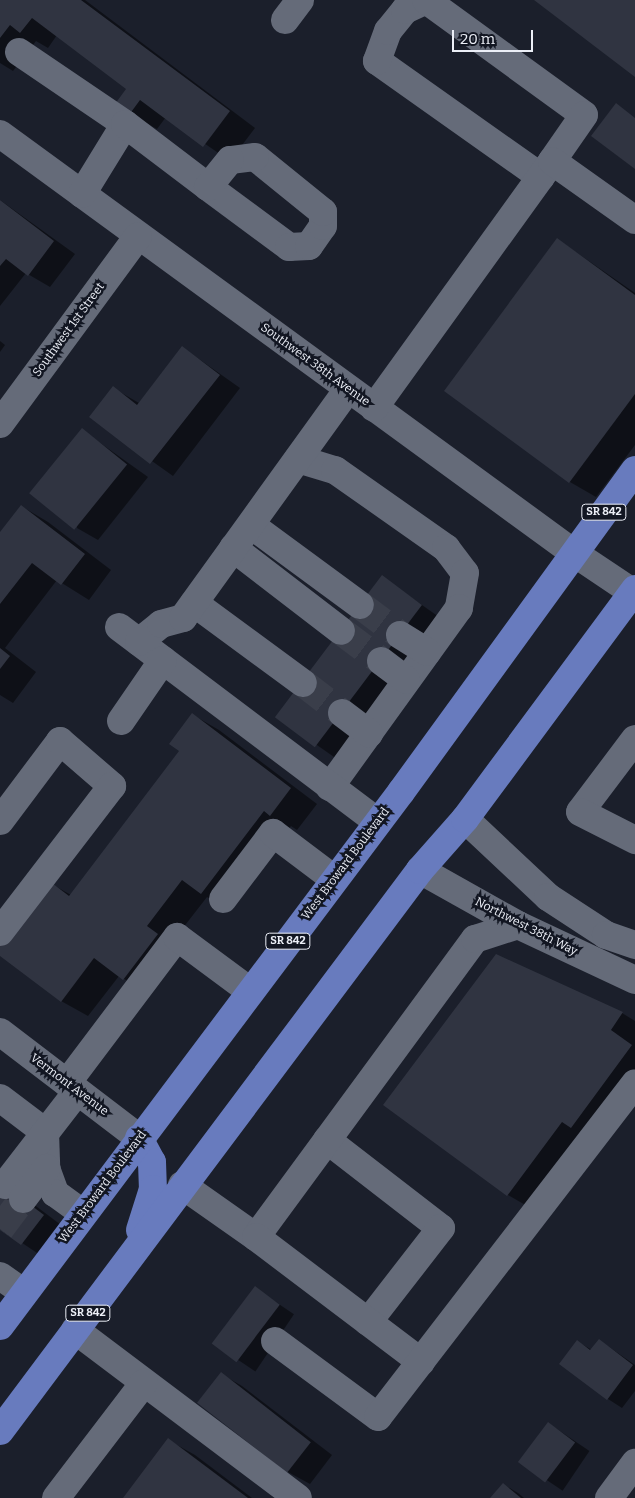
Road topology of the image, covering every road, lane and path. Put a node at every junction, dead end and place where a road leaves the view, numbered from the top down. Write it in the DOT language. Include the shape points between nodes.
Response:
graph roads {
  1 [pos="19,52"];
  2 [pos="125,124"];
  3 [pos="0,134"];
  4 [pos="546,169"];
  5 [pos="208,187"];
  6 [pos="82,194"];
  7 [pos="635,220"];
  8 [pos="138,236"];
  9 [pos="348,389"];
  10 [pos="374,408"];
  11 [pos="0,424"];
  12 [pos="298,459"];
  13 [pos="635,470"];
  14 [pos="251,524"];
  15 [pos="233,548"];
  16 [pos="574,553"];
  17 [pos="634,592"];
  18 [pos="194,603"];
  19 [pos="360,605"];
  20 [pos="341,631"];
  21 [pos="400,635"];
  22 [pos="427,652"];
  23 [pos="163,660"];
  24 [pos="381,661"];
  25 [pos="406,680"];
  26 [pos="302,683"];
  27 [pos="342,713"];
  28 [pos="121,721"];
  29 [pos="369,733"];
  30 [pos="635,738"];
  31 [pos="330,787"];
  32 [pos="0,820"];
  33 [pos="465,820"];
  34 [pos="378,822"];
  35 [pos="635,840"];
  36 [pos="420,870"];
  37 [pos="334,879"];
  38 [pos="224,899"];
  39 [pos="518,925"];
  40 [pos="0,930"];
  41 [pos="635,946"];
  42 [pos="635,980"];
  43 [pos="250,991"];
  44 [pos="0,1032"];
  45 [pos="635,1083"];
  46 [pos="72,1088"];
  47 [pos="0,1098"];
  48 [pos="45,1132"];
  49 [pos="139,1138"];
  50 [pos="327,1140"];
  51 [pos="182,1185"];
  52 [pos="83,1213"];
  53 [pos="256,1237"];
  54 [pos="133,1252"];
  55 [pos="0,1276"];
  56 [pos="24,1293"];
  57 [pos="368,1322"];
  58 [pos="0,1326"];
  59 [pos="75,1330"];
  60 [pos="275,1341"];
  61 [pos="421,1362"];
  62 [pos="144,1383"];
  63 [pos="0,1431"];
  64 [pos="635,1463"];
  65 [pos="56,1498"];
  66 [pos="298,1498"];
  67 [pos="609,1498"];
  1 -- 2 [label="street"];
  2 -- 5 [label="street"];
  2 -- 6 [label="street"];
  3 -- 6 [label="street, Southwest 38th Avenue"];
  4 -- 4 [label="street" via="584,115 426,0 405,10 388,31 376,61"];
  4 -- 7 [label="street"];
  4 -- 10 [label="street"];
  6 -- 8 [label="street, Southwest 38th Avenue"];
  8 -- 9 [label="street, Southwest 38th Avenue"];
  8 -- 11 [label="street, Southwest 1st Street"];
  9 -- 10 [label="street, Southwest 38th Avenue"];
  9 -- 12 [label="street"];
  10 -- 16 [label="street, Southwest 38th Avenue"];
  12 -- 14 [label="street"];
  12 -- 22 [label="street" via="335,470 446,548 465,573 459,608"];
  13 -- 16 [label="main road, West Broward Boulevard / SR 842"];
  14 -- 15 [label="street"];
  14 -- 19 [label="street"];
  15 -- 18 [label="street"];
  15 -- 20 [label="street"];
  16 -- 17 [label="street, Southwest 38th Avenue"];
  16 -- 34 [label="main road, West Broward Boulevard / SR 842"];
  17 -- 33 [label="main road, SR 842"];
  18 -- 23 [label="street" via="183,618 129,635"];
  18 -- 26 [label="street"];
  21 -- 22 [label="street"];
  22 -- 25 [label="street"];
  23 -- 28 [label="street"];
  23 -- 31 [label="street"];
  24 -- 25 [label="street"];
  25 -- 29 [label="street"];
  27 -- 29 [label="street"];
  29 -- 31 [label="street"];
  30 -- 35 [label="street" via="580,812"];
  31 -- 34 [label="street"];
  32 -- 40 [label="street" via="60,741 112,786"];
  33 -- 36 [label="main road, SR 842"];
  33 -- 41 [label="street" via="561,907 606,935"];
  34 -- 37 [label="main road, West Broward Boulevard / SR 842"];
  36 -- 39 [label="street, Northwest 38th Way"];
  36 -- 51 [label="main road, SR 842"];
  37 -- 38 [label="street" via="273,832"];
  37 -- 43 [label="main road, West Broward Boulevard / SR 842"];
  39 -- 42 [label="street, Northwest 38th Way"];
  39 -- 50 [label="street" via="475,939"];
  43 -- 46 [label="street" via="177,937"];
  43 -- 49 [label="main road, West Broward Boulevard / SR 842"];
  44 -- 46 [label="street, Vermont Avenue"];
  45 -- 61 [label="street"];
  46 -- 48 [label="street"];
  46 -- 49 [label="street, Vermont Avenue"];
  47 -- 48 [label="street"];
  48 -- 52 [label="street" via="24,1183 55,1193"];
  49 -- 52 [label="main road, West Broward Boulevard / SR 842"];
  49 -- 54 [label="main road" via="152,1162 153,1189"];
  50 -- 53 [label="street"];
  50 -- 57 [label="street" via="441,1228"];
  51 -- 53 [label="street"];
  51 -- 54 [label="main road, SR 842"];
  52 -- 56 [label="main road, West Broward Boulevard / SR 842"];
  53 -- 57 [label="street"];
  54 -- 59 [label="main road, SR 842"];
  55 -- 56 [label="street"];
  56 -- 58 [label="main road, West Broward Boulevard / SR 842"];
  57 -- 61 [label="street"];
  59 -- 62 [label="street"];
  59 -- 63 [label="main road, SR 842"];
  60 -- 61 [label="street" via="378,1417"];
  62 -- 65 [label="street"];
  62 -- 66 [label="street"];
  64 -- 67 [label="street"];
}
